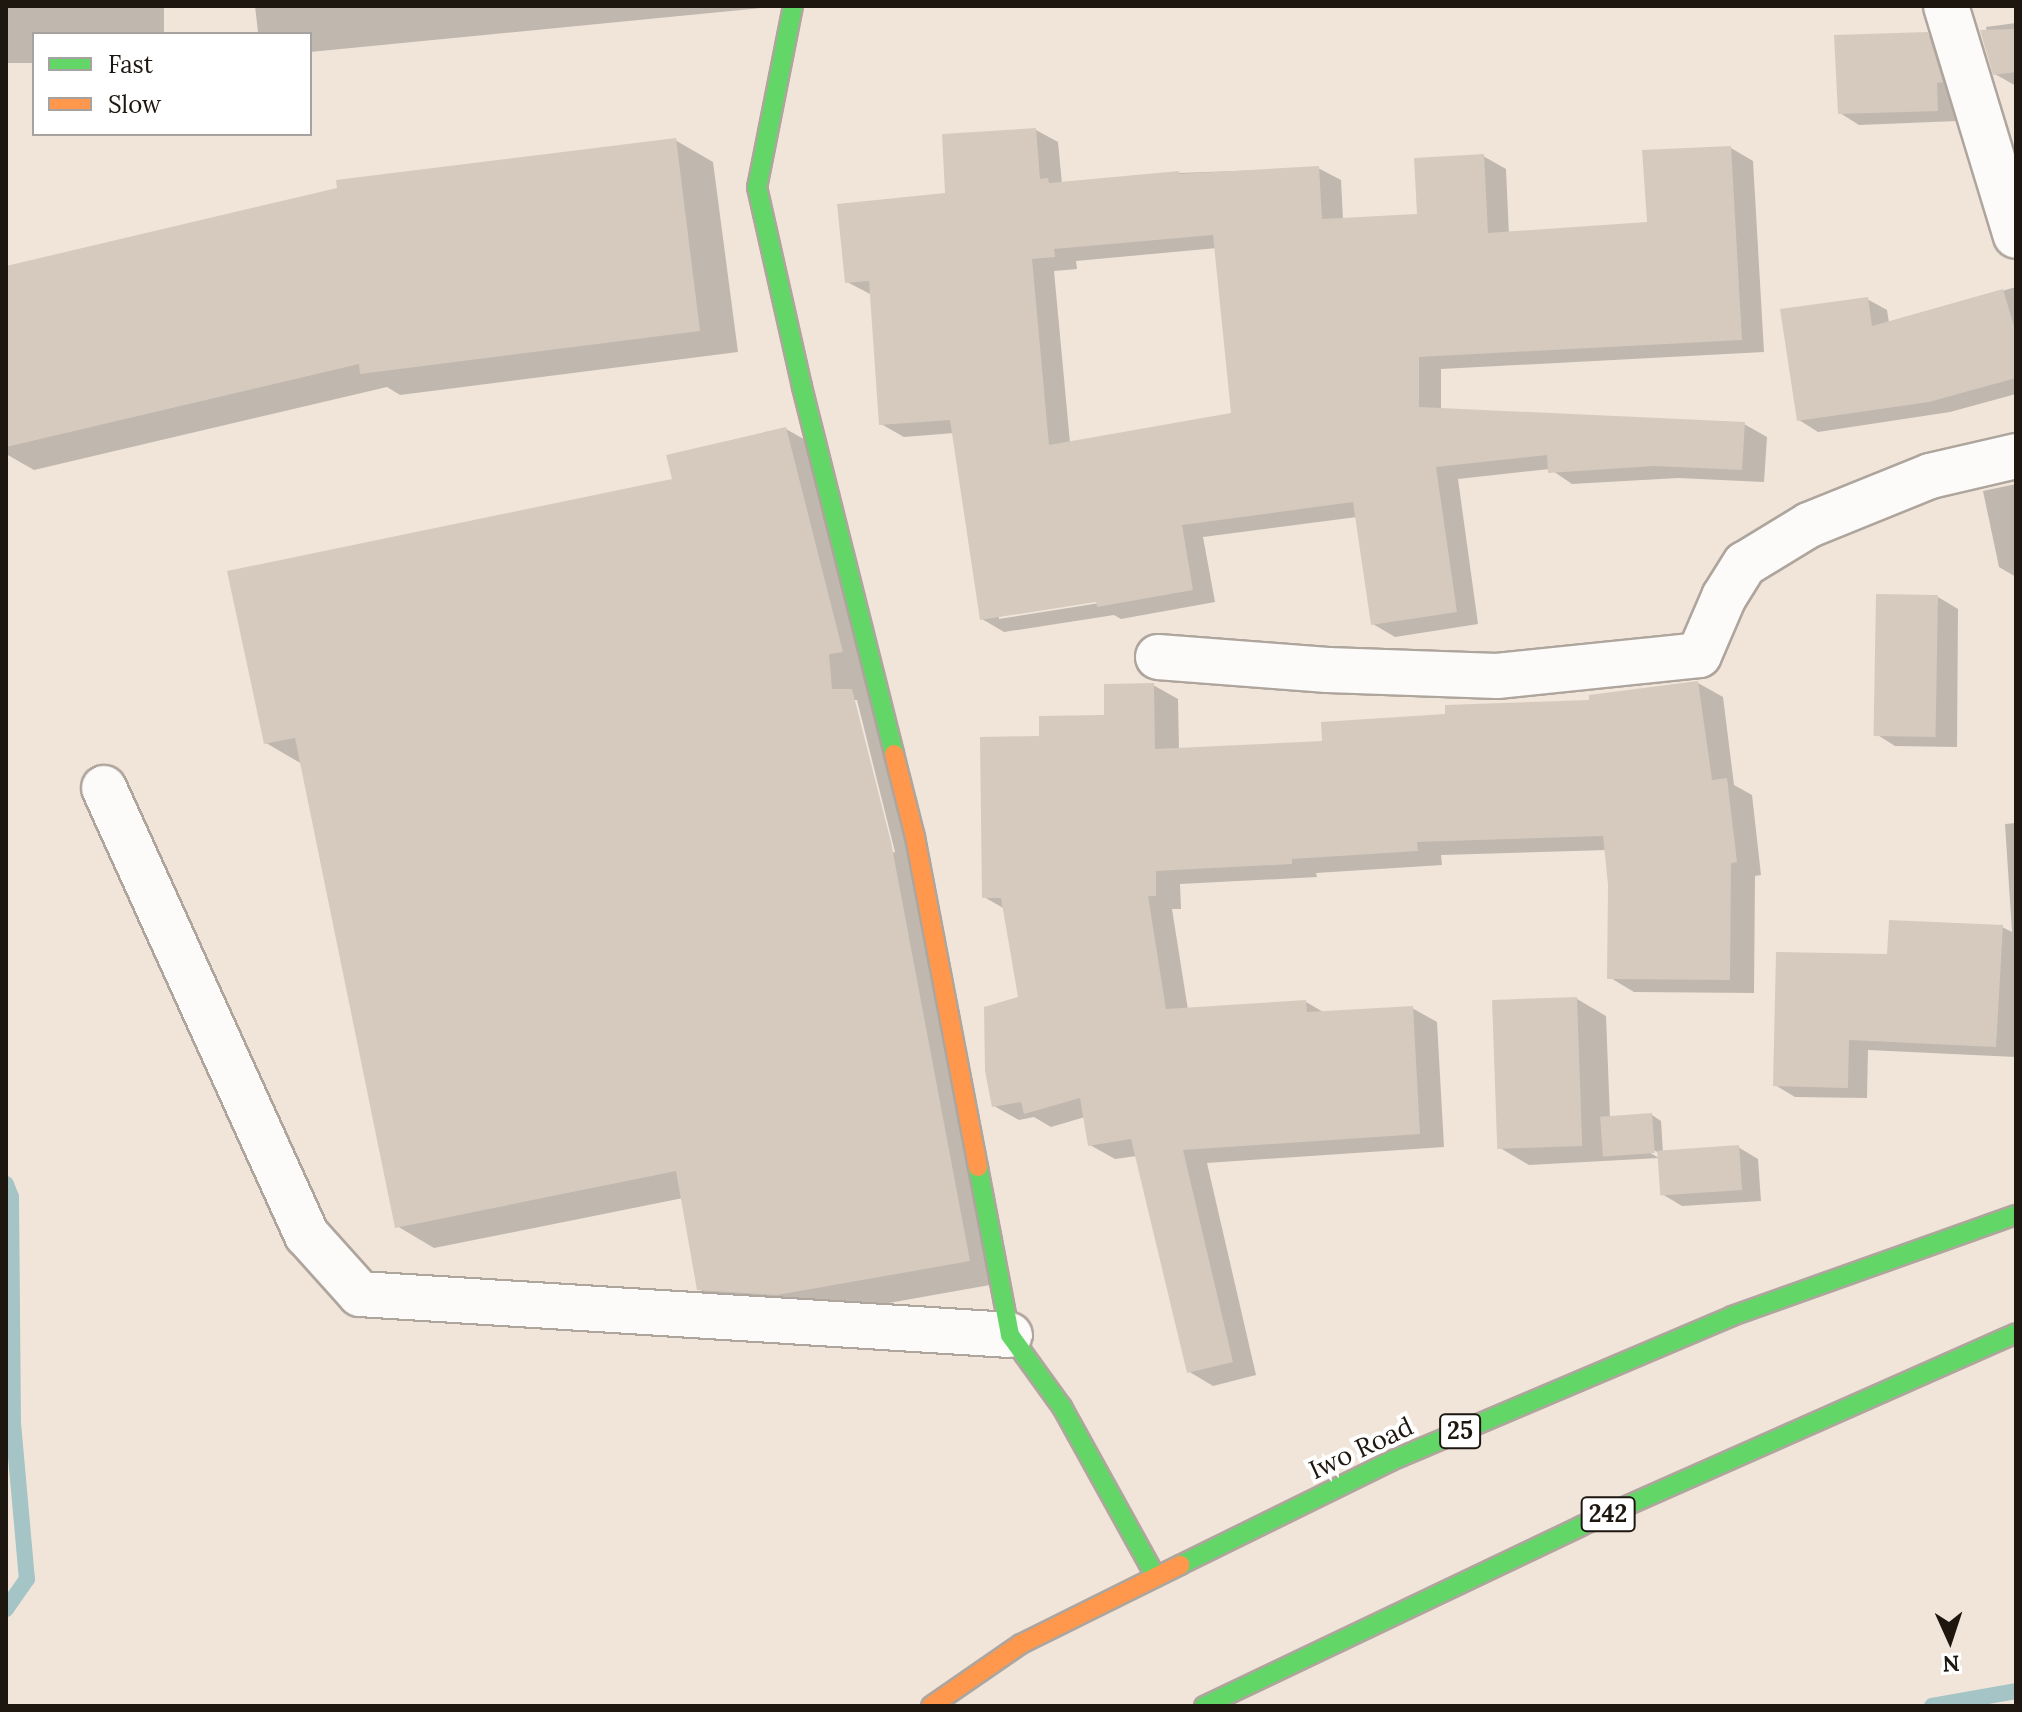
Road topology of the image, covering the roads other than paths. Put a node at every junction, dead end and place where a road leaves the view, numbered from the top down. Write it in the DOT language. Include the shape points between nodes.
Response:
graph roads {
  1 [pos="793,6"];
  2 [pos="1946,6"];
  3 [pos="2016,236"];
  4 [pos="2016,456"];
  5 [pos="1158,657"];
  6 [pos="104,788"];
  7 [pos="2016,1215"];
  8 [pos="2016,1333"];
  9 [pos="1010,1335"];
  10 [pos="1156,1577"];
  11 [pos="931,1706"];
  12 [pos="1204,1706"];
  1 -- 9 [label="main road" via="757,187 915,837"];
  2 -- 3 [label="street"];
  4 -- 5 [label="street" via="1930,476 1889,492 1809,525 1745,564 1699,655 1497,676"];
  6 -- 9 [label="street" via="307,1235 360,1294"];
  7 -- 10 [label="main road, Iwo Road / 25" via="1717,1322 1391,1461"];
  8 -- 12 [label="main road, 242" via="1581,1526"];
  9 -- 10 [label="main road" via="1062,1407"];
  10 -- 11 [label="main road, Iwo Road / 25" via="1021,1644"];
}
